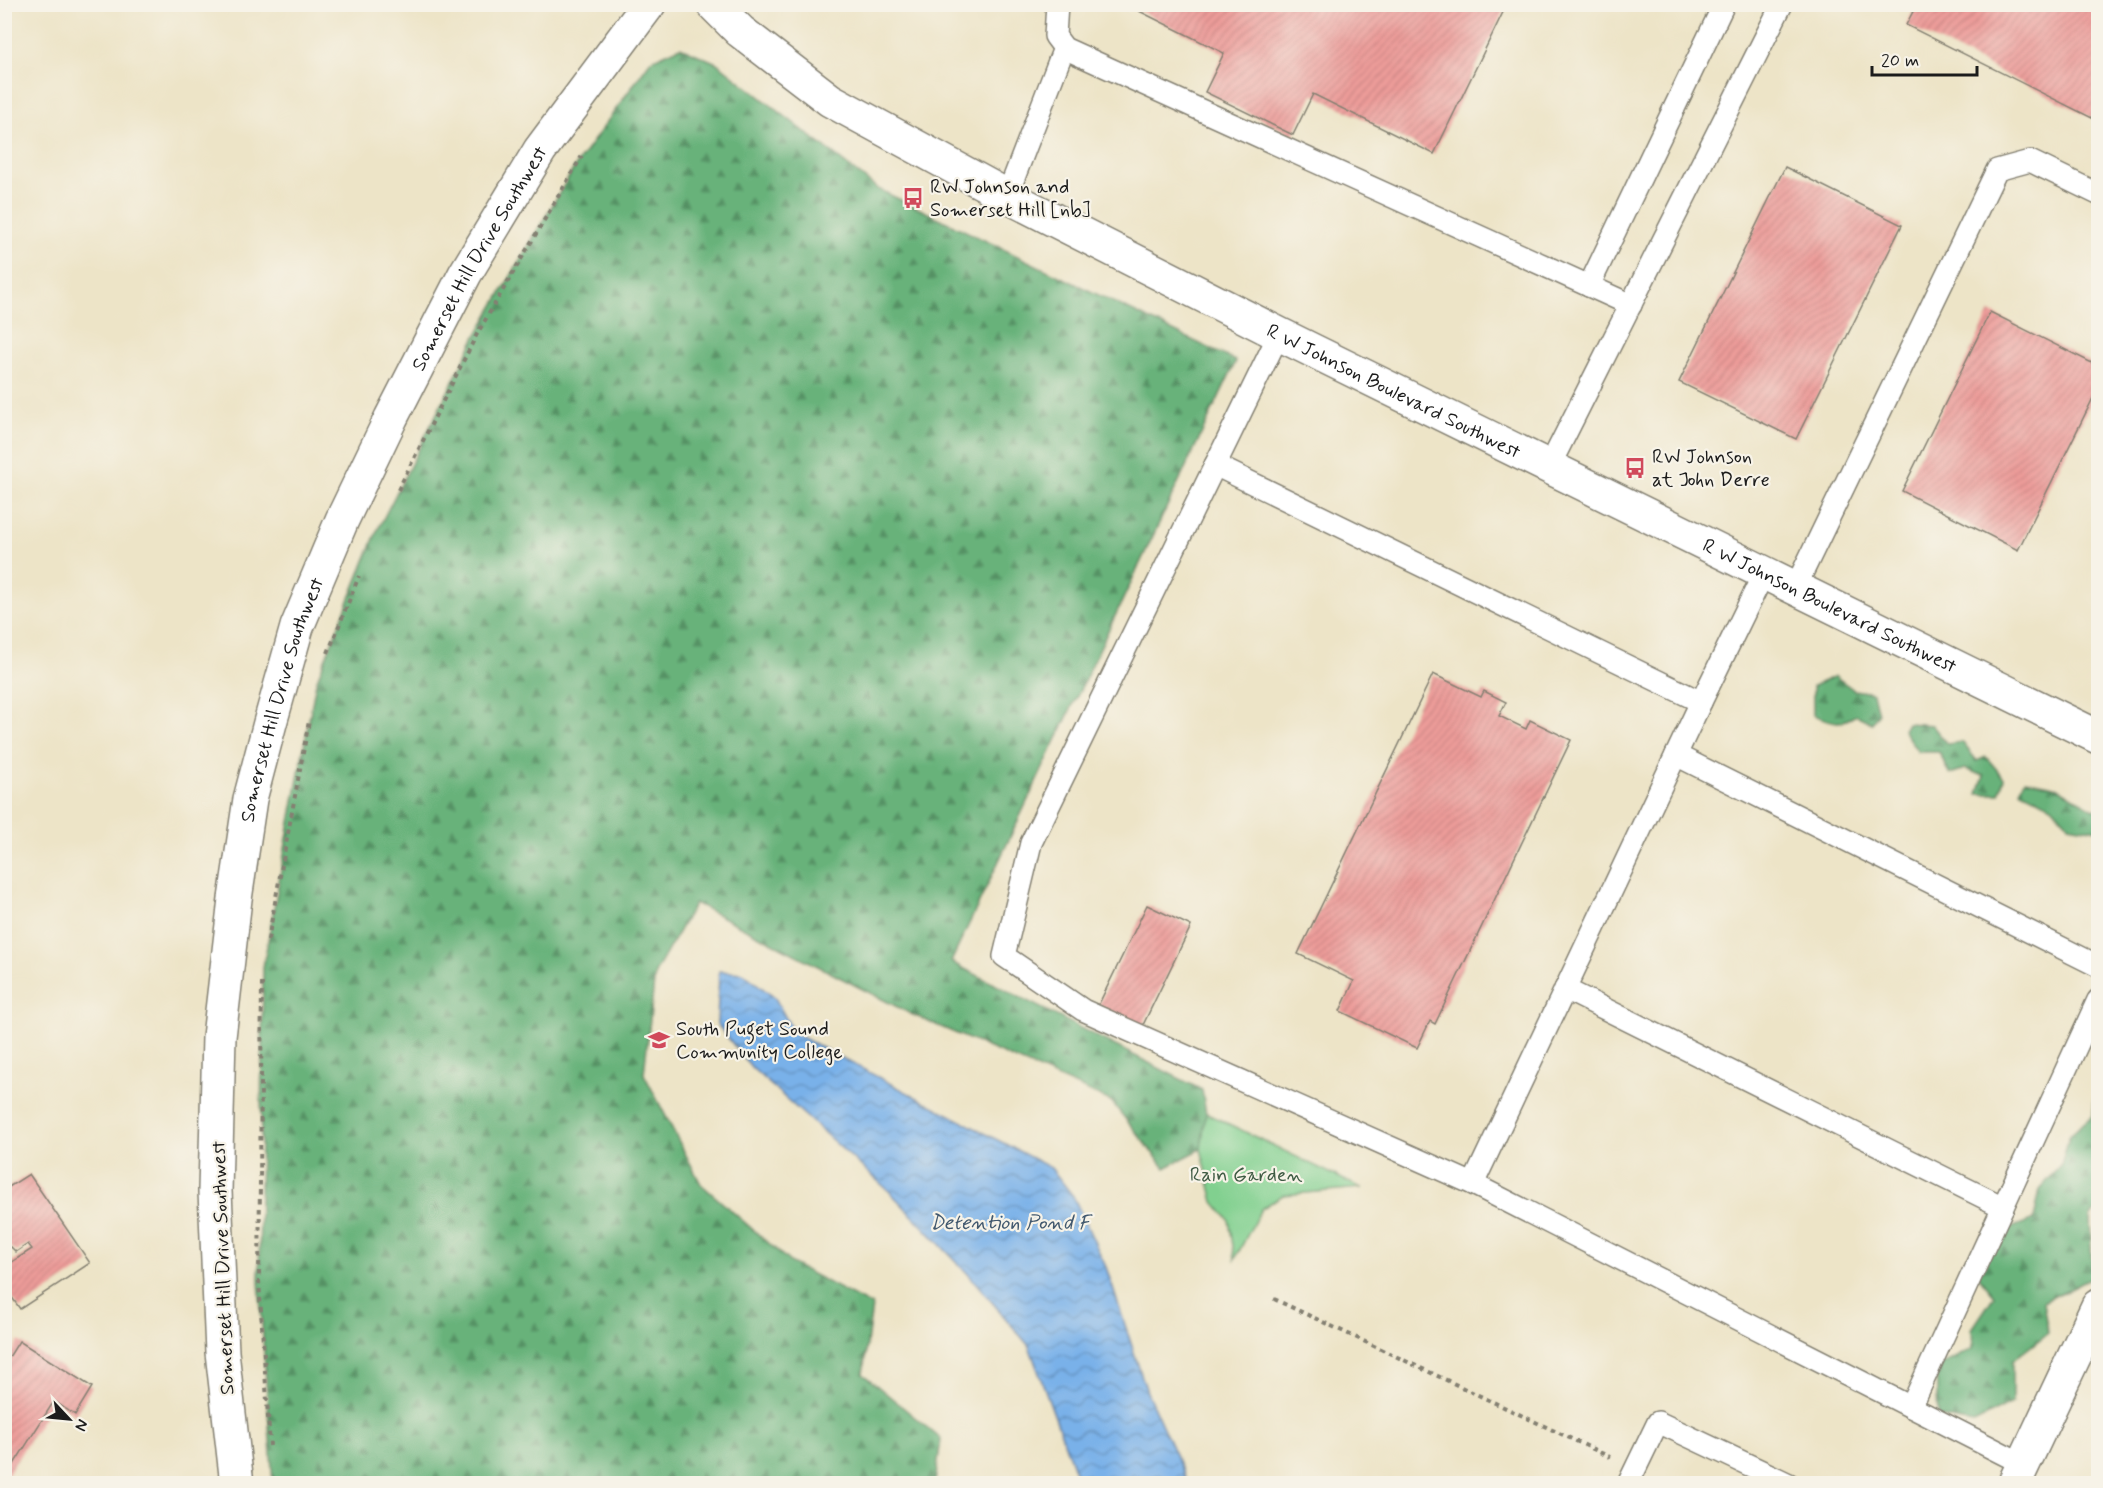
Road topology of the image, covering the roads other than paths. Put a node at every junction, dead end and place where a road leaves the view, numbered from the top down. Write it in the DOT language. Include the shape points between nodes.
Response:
graph roads {
  1 [pos="650,4"];
  2 [pos="713,4"];
  3 [pos="1057,4"];
  4 [pos="1724,4"];
  5 [pos="1782,4"];
  6 [pos="1064,48"];
  7 [pos="2098,194"];
  8 [pos="1007,196"];
  9 [pos="1589,286"];
  10 [pos="1631,305"];
  11 [pos="1279,334"];
  12 [pos="1215,465"];
  13 [pos="1549,467"];
  14 [pos="1764,573"];
  15 [pos="1795,588"];
  16 [pos="1701,702"];
  17 [pos="2098,737"];
  18 [pos="1676,755"];
  19 [pos="2098,966"];
  20 [pos="1565,989"];
  21 [pos="2098,1000"];
  22 [pos="1473,1184"];
  23 [pos="2003,1207"];
  24 [pos="2098,1306"];
  25 [pos="1911,1407"];
  26 [pos="2019,1474"];
  27 [pos="237,1484"];
  28 [pos="1628,1484"];
  29 [pos="1789,1484"];
  1 -- 27 [label="street, Somerset Hill Drive Southwest" via="540,150 465,274 342,520 297,627 270,723 250,799 219,1037 215,1191 222,1352"];
  2 -- 8 [label="street, R W Johnson Boulevard Southwest" via="740,31 830,100"];
  3 -- 6 [label="lane" via="1055,36"];
  4 -- 9 [label="lane"];
  5 -- 10 [label="lane"];
  6 -- 8 [label="lane"];
  6 -- 9 [label="lane"];
  7 -- 15 [label="lane" via="2030,161 1997,170"];
  8 -- 11 [label="street, R W Johnson Boulevard Southwest"];
  9 -- 10 [label="lane"];
  10 -- 13 [label="lane"];
  11 -- 12 [label="lane"];
  11 -- 13 [label="street, R W Johnson Boulevard Southwest"];
  12 -- 16 [label="lane"];
  12 -- 22 [label="lane" via="1031,843 1004,956 1083,1010"];
  13 -- 14 [label="street, R W Johnson Boulevard Southwest"];
  14 -- 15 [label="street, R W Johnson Boulevard Southwest"];
  14 -- 16 [label="lane"];
  15 -- 17 [label="street, R W Johnson Boulevard Southwest"];
  16 -- 18 [label="lane"];
  18 -- 19 [label="lane"];
  18 -- 20 [label="lane"];
  20 -- 22 [label="lane"];
  20 -- 23 [label="lane"];
  21 -- 23 [label="lane"];
  22 -- 25 [label="lane"];
  23 -- 25 [label="lane"];
  24 -- 26 [label="street"];
  25 -- 26 [label="lane"];
  28 -- 29 [label="lane" via="1658,1422"];
}
